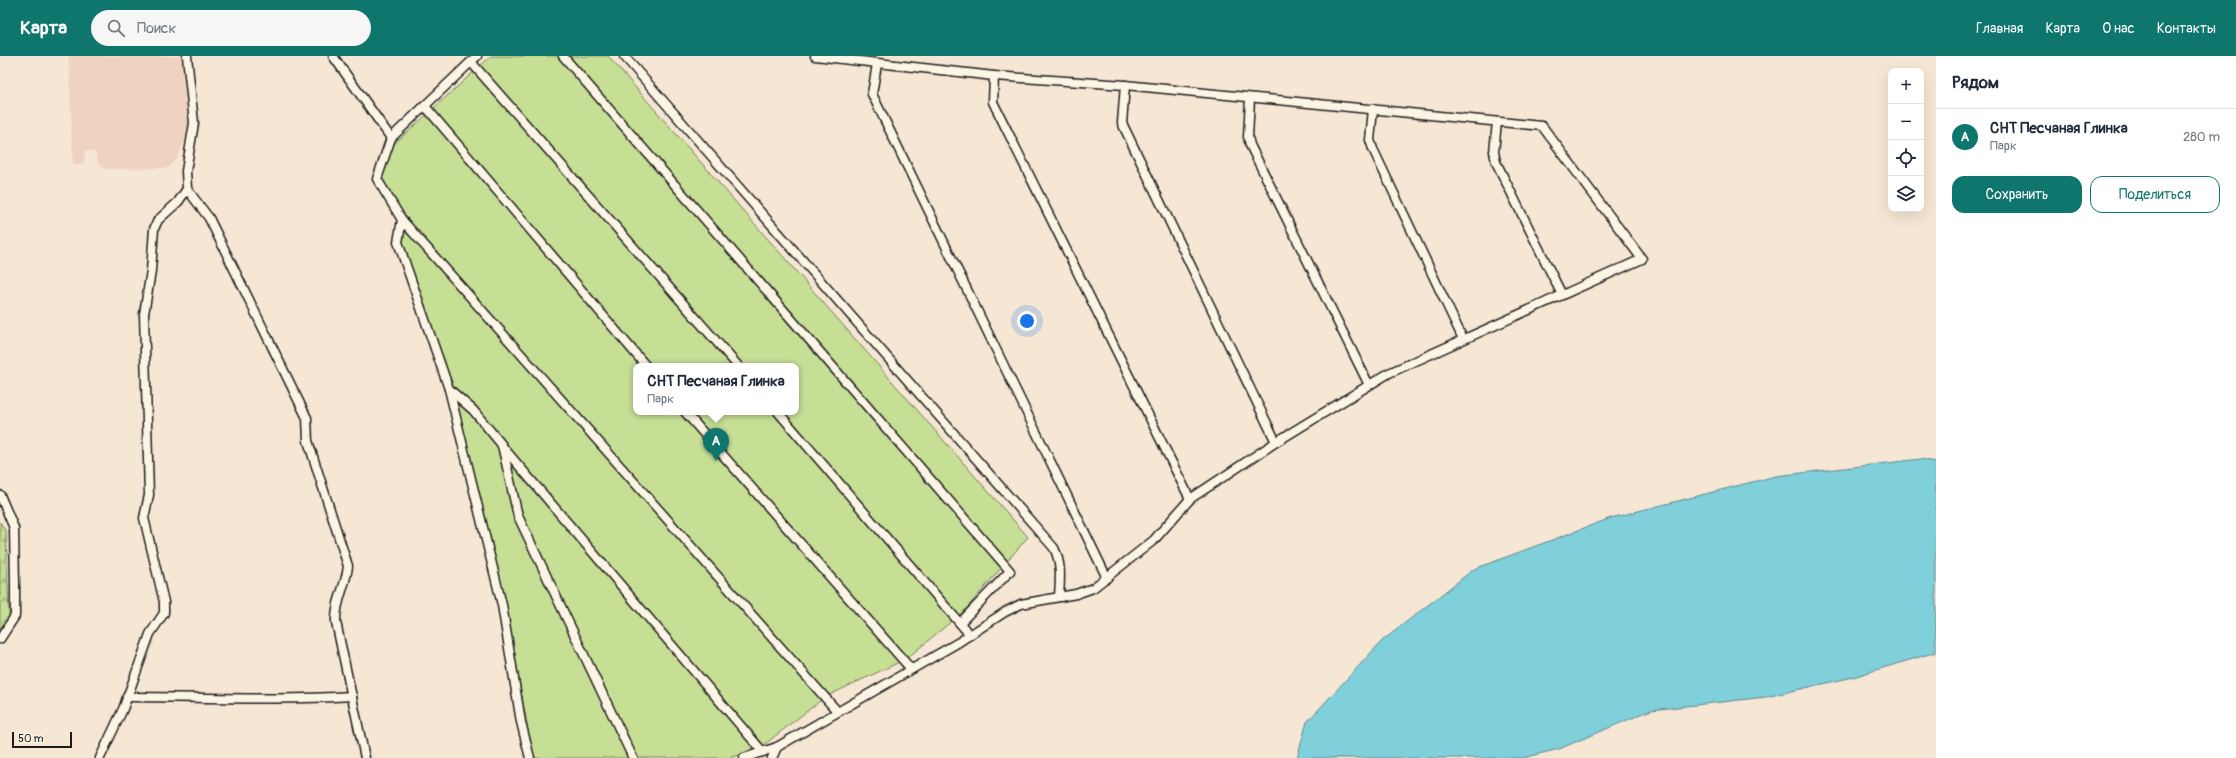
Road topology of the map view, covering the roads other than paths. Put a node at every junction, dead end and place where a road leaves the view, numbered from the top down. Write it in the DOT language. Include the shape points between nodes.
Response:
graph roads {
  1 [pos="187,56"];
  2 [pos="333,56"];
  3 [pos="563,56"];
  4 [pos="624,56"];
  5 [pos="814,56"];
  6 [pos="474,59"];
  7 [pos="877,64"];
  8 [pos="994,76"];
  9 [pos="1125,84"];
  10 [pos="1250,98"];
  11 [pos="425,106"];
  12 [pos="1373,109"];
  13 [pos="1497,122"];
  14 [pos="391,138"];
  15 [pos="187,189"];
  16 [pos="402,220"];
  17 [pos="1562,295"];
  18 [pos="1463,339"];
  19 [pos="643,363"];
  20 [pos="735,363"];
  21 [pos="1369,385"];
  22 [pos="449,389"];
  23 [pos="688,415"];
  24 [pos="781,415"];
  25 [pos="1276,442"];
  26 [pos="502,445"];
  27 [pos="0,495"];
  28 [pos="1190,499"];
  29 [pos="1107,578"];
  30 [pos="1059,597"];
  31 [pos="960,623"];
  32 [pos="970,635"];
  33 [pos="0,639"];
  34 [pos="911,669"];
  35 [pos="352,696"];
  36 [pos="127,698"];
  37 [pos="837,711"];
  38 [pos="777,747"];
  39 [pos="763,752"];
  40 [pos="100,758"];
  41 [pos="365,758"];
  42 [pos="530,758"];
  43 [pos="633,758"];
  44 [pos="744,758"];
  45 [pos="772,758"];
  1 -- 15 [label="street" via="194,123 186,172"];
  2 -- 14 [label="street"];
  3 -- 31 [label="street" via="1010,571"];
  4 -- 30 [label="street" via="1054,548 1059,557"];
  5 -- 7 [label="street"];
  6 -- 11 [label="street"];
  6 -- 20 [label="street"];
  7 -- 8 [label="street"];
  7 -- 29 [label="street" via="872,94"];
  8 -- 9 [label="street"];
  8 -- 28 [label="street" via="993,102"];
  9 -- 10 [label="street"];
  9 -- 25 [label="street" via="1122,123"];
  10 -- 12 [label="street"];
  10 -- 21 [label="street" via="1250,145"];
  11 -- 14 [label="street"];
  11 -- 19 [label="street"];
  12 -- 13 [label="street"];
  12 -- 18 [label="street" via="1370,140 1373,149"];
  13 -- 17 [label="street" via="1494,152 1496,162"];
  13 -- 17 [label="street" via="1542,126 1642,259"];
  14 -- 16 [label="street" via="377,179"];
  15 -- 35 [label="street" via="209,218 306,418 308,441 348,566 336,611 336,622"];
  15 -- 36 [label="street" via="178,202 158,220 154,229 144,314 149,495 144,518 164,602 164,613 150,634"];
  16 -- 22 [label="street" via="398,242"];
  16 -- 37 [label="street"];
  17 -- 18 [label="street"];
  18 -- 21 [label="street"];
  21 -- 25 [label="street"];
  22 -- 26 [label="street" via="473,410"];
  22 -- 42 [label="street" via="502,605 521,722"];
  23 -- 34 [label="street"];
  24 -- 31 [label="street"];
  25 -- 28 [label="street"];
  26 -- 39 [label="street"];
  26 -- 43 [label="street" via="518,516"];
  27 -- 33 [label="street" via="14,528 16,585 15,616"];
  28 -- 29 [label="street" via="1154,540"];
  29 -- 30 [label="street" via="1093,588"];
  30 -- 32 [label="street" via="1021,604"];
  31 -- 32 [label="street"];
  32 -- 34 [label="street"];
  34 -- 37 [label="street"];
  35 -- 36 [label="street" via="295,700 219,697"];
  35 -- 41 [label="street"];
  36 -- 40 [label="street"];
  37 -- 38 [label="street"];
  38 -- 39 [label="street"];
  38 -- 45 [label="street"];
  39 -- 44 [label="street"];
}
